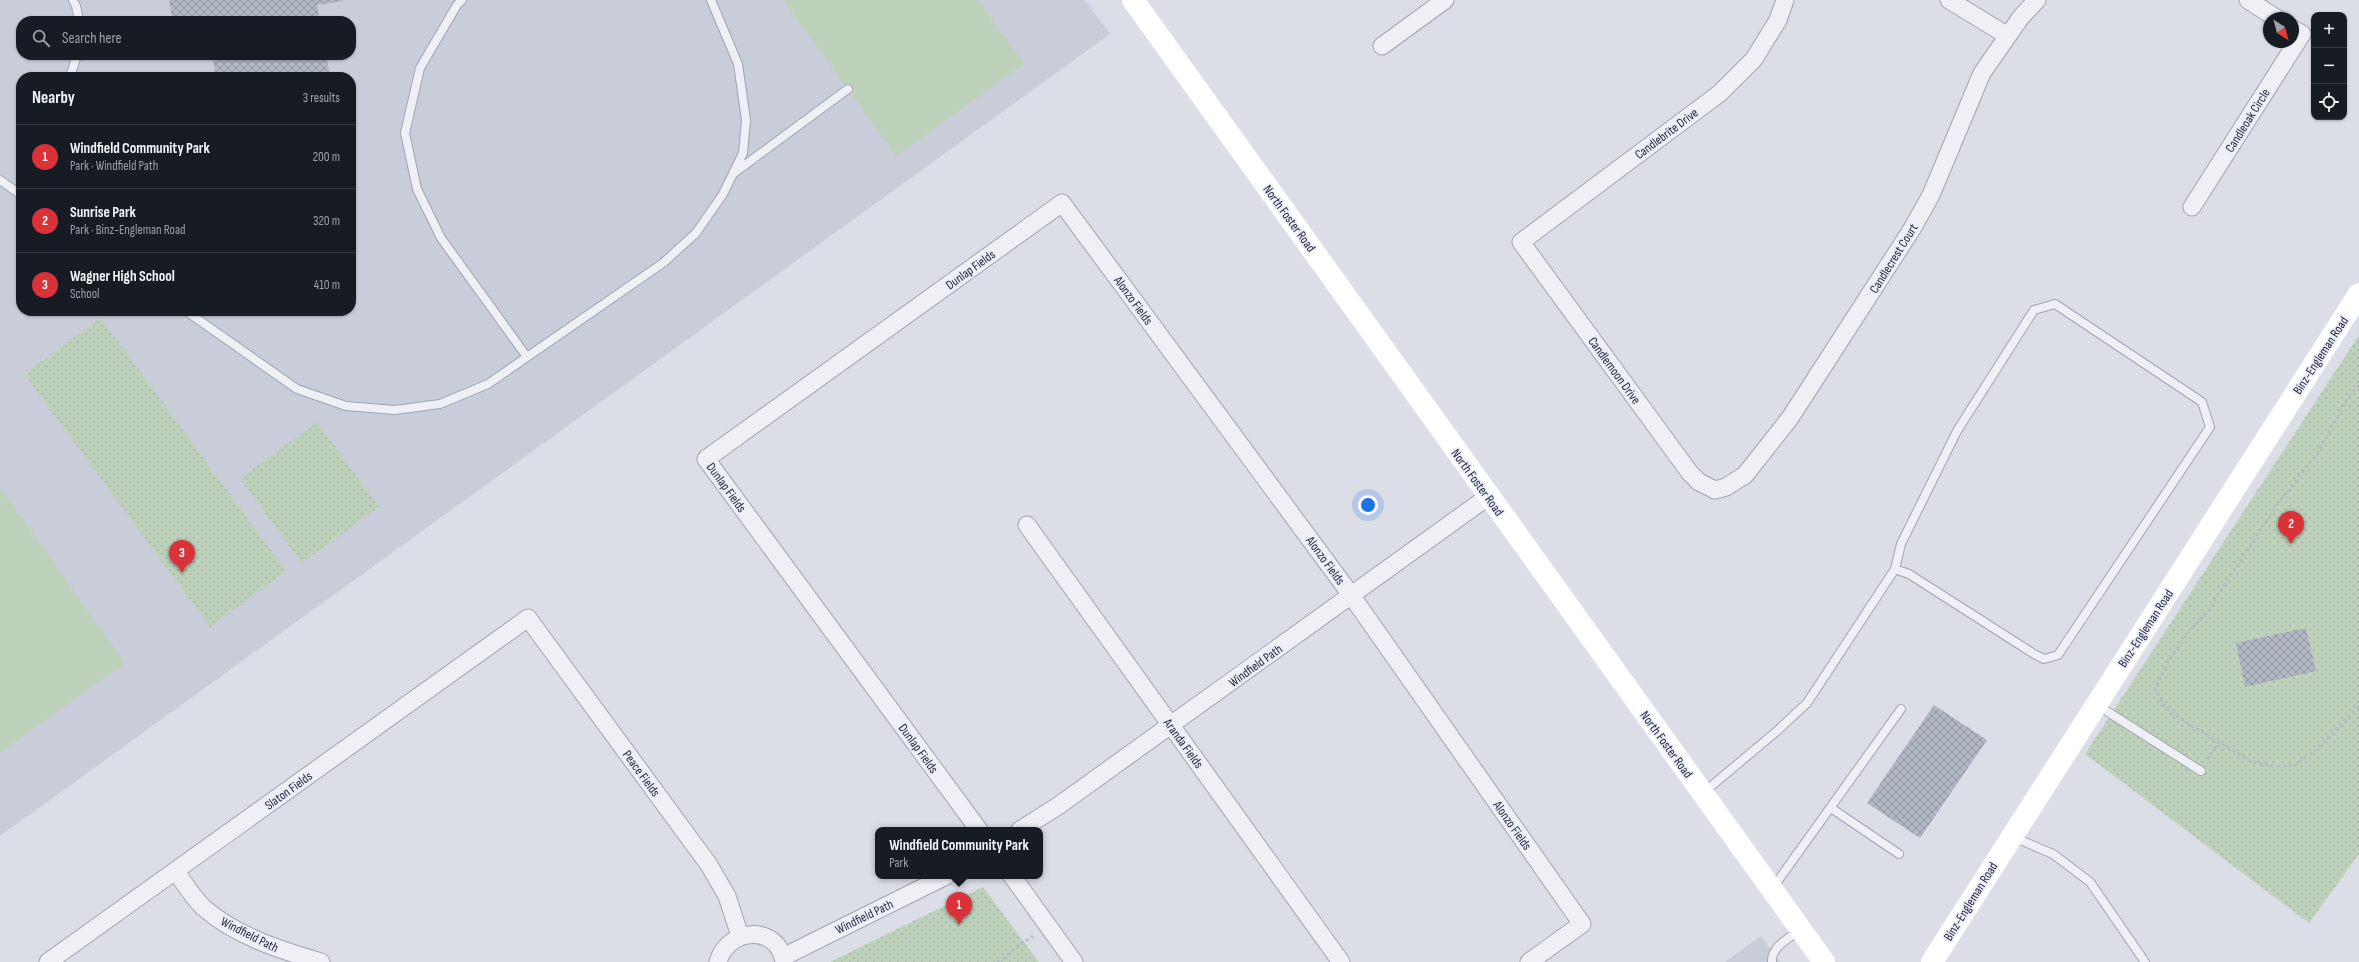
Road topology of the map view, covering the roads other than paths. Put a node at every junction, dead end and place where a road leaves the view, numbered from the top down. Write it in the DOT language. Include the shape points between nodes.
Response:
graph roads {
  1 [pos="73,0"];
  2 [pos="462,0"];
  3 [pos="711,0"];
  4 [pos="1134,0"];
  5 [pos="1445,0"];
  6 [pos="1784,0"];
  7 [pos="1949,0"];
  8 [pos="2037,0"];
  9 [pos="2248,0"];
  10 [pos="2267,12"];
  11 [pos="78,16"];
  12 [pos="2008,36"];
  13 [pos="1382,46"];
  14 [pos="2287,48"];
  15 [pos="76,60"];
  16 [pos="72,72"];
  17 [pos="848,89"];
  18 [pos="734,173"];
  19 [pos="0,180"];
  20 [pos="16,191"];
  21 [pos="1062,203"];
  22 [pos="2192,207"];
  23 [pos="1521,242"];
  24 [pos="2359,294"];
  25 [pos="193,316"];
  26 [pos="527,357"];
  27 [pos="1715,490"];
  28 [pos="1488,496"];
  29 [pos="1027,525"];
  30 [pos="1895,569"];
  31 [pos="1351,595"];
  32 [pos="528,618"];
  33 [pos="2095,704"];
  34 [pos="1901,709"];
  35 [pos="1171,725"];
  36 [pos="2201,771"];
  37 [pos="1703,793"];
  38 [pos="1831,808"];
  39 [pos="977,827"];
  40 [pos="1025,827"];
  41 [pos="2011,836"];
  42 [pos="1899,854"];
  43 [pos="175,871"];
  44 [pos="940,879"];
  45 [pos="1014,879"];
  46 [pos="1772,890"];
  47 [pos="1801,930"];
  48 [pos="740,936"];
  49 [pos="784,959"];
  50 [pos="48,962"];
  51 [pos="321,962"];
  52 [pos="718,962"];
  53 [pos="1074,962"];
  54 [pos="1341,962"];
  55 [pos="1530,962"];
  56 [pos="1772,962"];
  57 [pos="1824,962"];
  58 [pos="1932,962"];
  59 [pos="2145,962"];
  1 -- 11 [label="lane"];
  2 -- 26 [label="lane" via="420,68 405,133 417,189 441,238"];
  3 -- 18 [label="lane" via="738,64 746,120 744,153"];
  4 -- 28 [label="main road, North Foster Road"];
  5 -- 13 [label="street"];
  6 -- 23 [label="street, Candlebrite Drive" via="1778,20 1754,59 1720,93"];
  7 -- 12 [label="street"];
  8 -- 12 [label="street, Candlecrest Court"];
  9 -- 10 [label="street"];
  12 -- 27 [label="street, Candlecrest Court" via="1982,73 1931,195 1912,229 1790,418 1745,475 1726,487"];
  14 -- 22 [label="street, Candleoak Circle"];
  15 -- 16 [label="lane"];
  17 -- 18 [label="lane"];
  18 -- 26 [label="lane" via="696,233 664,263"];
  19 -- 20 [label="lane"];
  21 -- 31 [label="street, Alonzo Fields"];
  21 -- 39 [label="street, Dunlap Fields" via="706,459"];
  23 -- 27 [label="street, Candlemoon Drive" via="1690,473 1699,482"];
  24 -- 33 [label="main road, Binz-Engleman Road"];
  25 -- 26 [label="lane" via="297,389 346,406 395,410 440,404 488,384"];
  28 -- 31 [label="street, Windfield Path"];
  28 -- 37 [label="main road, North Foster Road"];
  29 -- 35 [label="street, Aranda Fields"];
  30 -- 30 [label="lane" via="1901,544 1957,431 2034,310 2055,304 2202,402 2210,427 2058,655 2044,659 2034,654 1909,574"];
  30 -- 37 [label="lane" via="1807,703"];
  31 -- 35 [label="street, Windfield Path"];
  31 -- 55 [label="street, Alonzo Fields" via="1582,924"];
  32 -- 43 [label="street, Slaton Fields"];
  32 -- 48 [label="street, Peace Fields" via="709,864 727,896"];
  33 -- 36 [label="lane"];
  33 -- 41 [label="main road, Binz-Engleman Road"];
  34 -- 38 [label="lane"];
  35 -- 40 [label="street, Windfield Path"];
  35 -- 54 [label="street, Aranda Fields"];
  37 -- 46 [label="main road, North Foster Road"];
  38 -- 42 [label="lane"];
  38 -- 46 [label="lane"];
  41 -- 58 [label="main road, Binz-Engleman Road"];
  41 -- 59 [label="lane" via="2054,854 2090,882"];
  43 -- 50 [label="street, Slaton Fields"];
  43 -- 51 [label="street, Windfield Path" via="203,907 235,929 283,951"];
  44 -- 49 [label="street, Windfield Path"];
  45 -- 53 [label="street"];
  46 -- 47 [label="main road, North Foster Road"];
  47 -- 56 [label="lane" via="1777,947 1771,956"];
  47 -- 57 [label="main road, North Foster Road"];
  48 -- 49 [label="street, Windfield Path" via="753,934 766,937 777,945"];
  48 -- 52 [label="street" via="722,950"];
}
